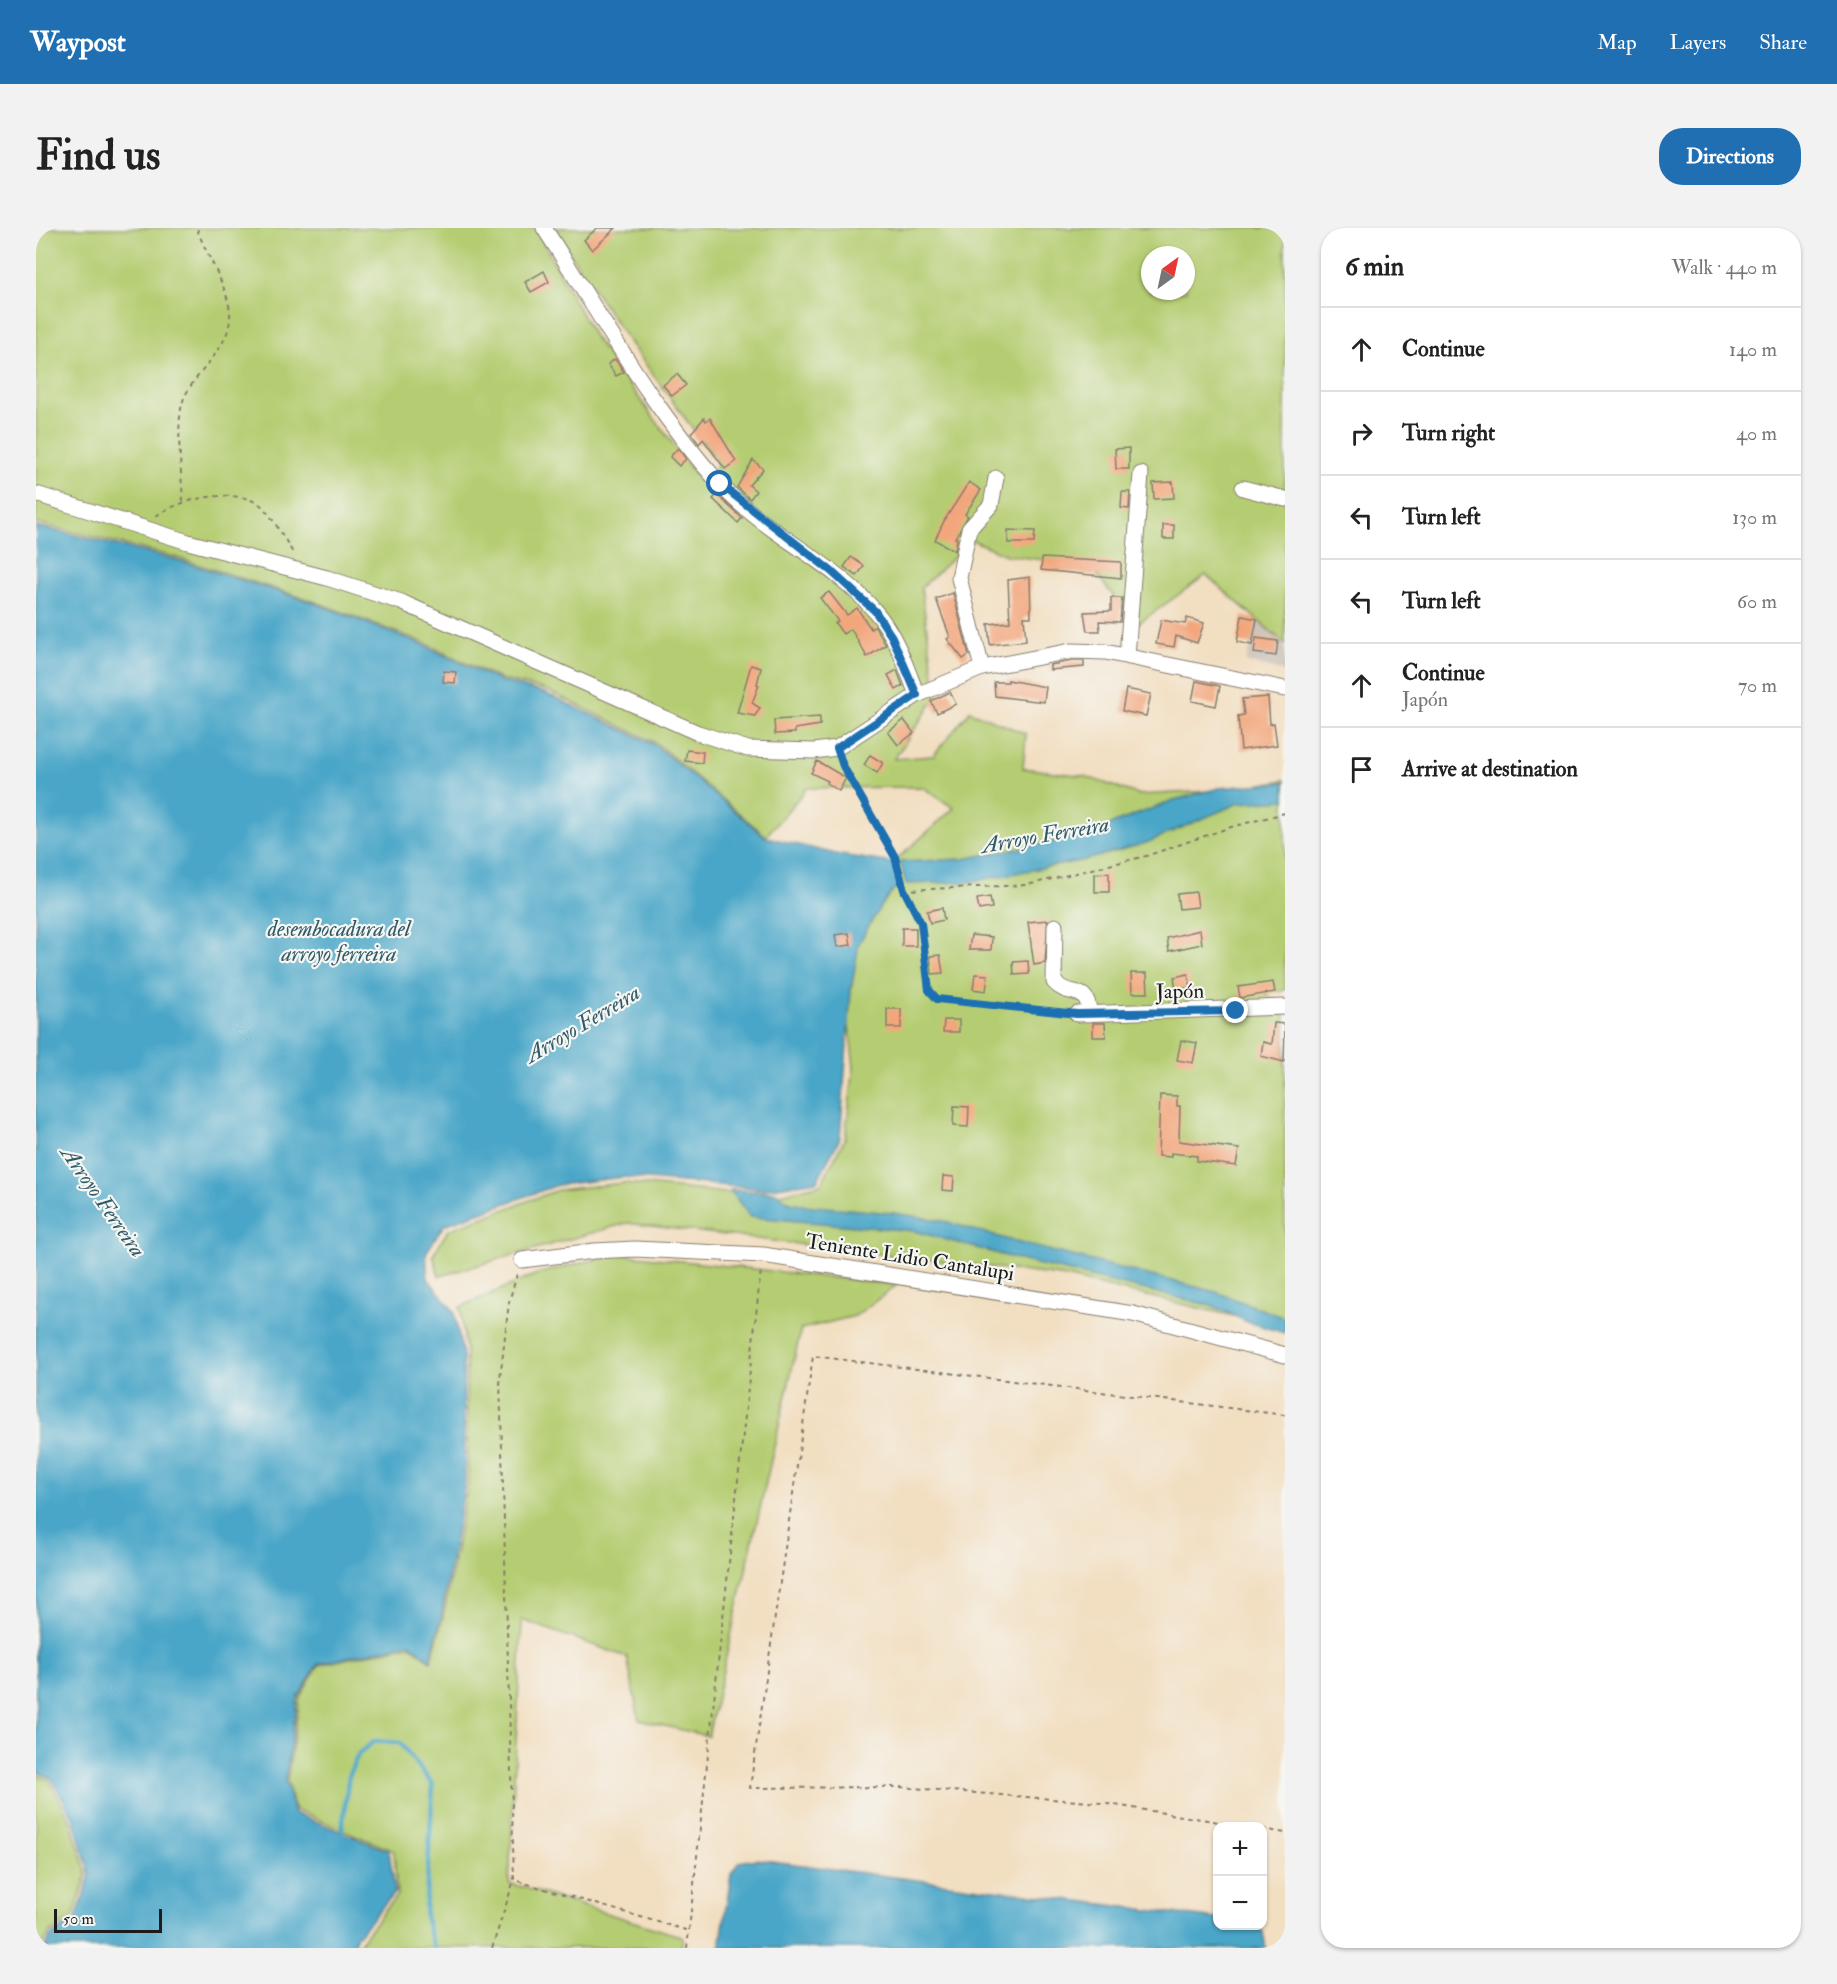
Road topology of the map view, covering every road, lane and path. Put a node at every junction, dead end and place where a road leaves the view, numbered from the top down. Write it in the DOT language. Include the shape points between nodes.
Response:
graph roads {
  1 [pos="197,228"];
  2 [pos="543,228"];
  3 [pos="1140,474"];
  4 [pos="996,478"];
  5 [pos="1243,489"];
  6 [pos="36,494"];
  7 [pos="1285,499"];
  8 [pos="183,501"];
  9 [pos="142,526"];
  10 [pos="306,573"];
  11 [pos="1127,656"];
  12 [pos="982,668"];
  13 [pos="1285,689"];
  14 [pos="917,695"];
  15 [pos="837,748"];
  16 [pos="1285,813"];
  17 [pos="903,888"];
  18 [pos="1054,926"];
  19 [pos="1285,1007"];
  20 [pos="1083,1014"];
  21 [pos="763,1255"];
  22 [pos="522,1260"];
  23 [pos="1285,1355"];
  24 [pos="1285,1415"];
  25 [pos="1215,1822"];
  26 [pos="1267,1830"];
  27 [pos="1285,1833"];
  28 [pos="514,1880"];
  29 [pos="689,1931"];
  30 [pos="492,1948"];
  31 [pos="687,1948"];
  1 -- 8 [label="path" via="218,274 230,314 223,341 184,397 180,455"];
  2 -- 14 [label="street" via="645,389 720,484 831,571 875,611 892,637"];
  3 -- 11 [label="street"];
  4 -- 12 [label="street" via="991,505 969,529 959,578"];
  5 -- 7 [label="street"];
  6 -- 9 [label="street"];
  8 -- 9 [label="path"];
  8 -- 10 [label="path" via="218,496 259,504"];
  9 -- 10 [label="street"];
  10 -- 15 [label="street" via="401,602 698,733 748,749"];
  11 -- 12 [label="street" via="1071,651"];
  11 -- 13 [label="street"];
  12 -- 14 [label="street"];
  14 -- 15 [label="street"];
  15 -- 17 [label="path" via="843,766 895,857"];
  16 -- 17 [label="path" via="1146,856 1027,885"];
  17 -- 20 [label="path" via="921,923 929,990 937,999"];
  18 -- 20 [label="street" via="1054,982 1059,988 1083,994 1089,1002"];
  19 -- 20 [label="street, Japón"];
  21 -- 22 [label="street, Teniente Lidio Cantalupi" via="635,1249"];
  21 -- 23 [label="street, Teniente Lidio Cantalupi" via="1133,1314"];
  21 -- 29 [label="path"];
  22 -- 28 [label="path" via="509,1302 500,1379"];
  24 -- 25 [label="path" via="813,1356 750,1788 900,1787 1102,1803"];
  26 -- 27 [label="path"];
  28 -- 29 [label="path"];
  28 -- 30 [label="path"];
  29 -- 31 [label="path"];
}
